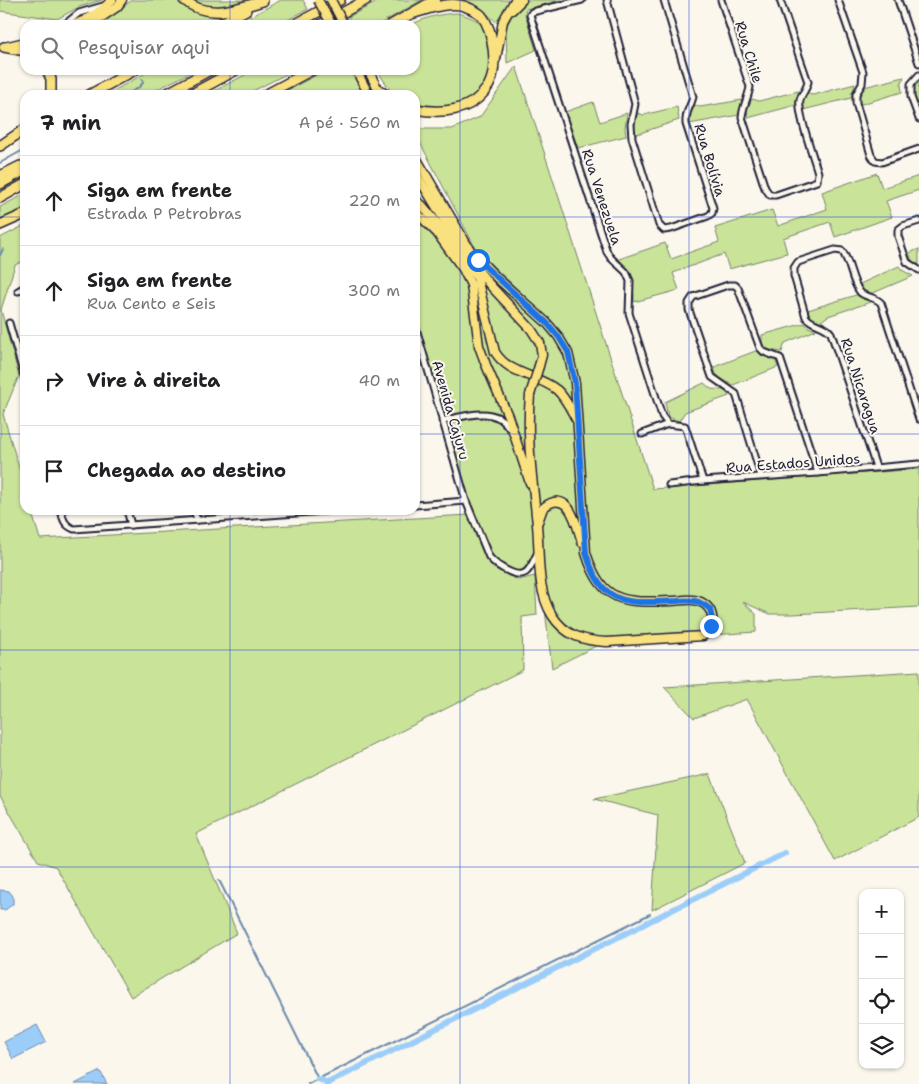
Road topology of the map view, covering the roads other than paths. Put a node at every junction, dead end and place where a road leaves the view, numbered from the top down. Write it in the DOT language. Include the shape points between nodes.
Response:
graph roads {
  1 [pos="122,0"];
  2 [pos="184,0"];
  3 [pos="264,0"];
  4 [pos="318,0"];
  5 [pos="331,0"];
  6 [pos="340,0"];
  7 [pos="366,0"];
  8 [pos="435,0"];
  9 [pos="514,0"];
  10 [pos="522,0"];
  11 [pos="582,0"];
  12 [pos="607,0"];
  13 [pos="664,0"];
  14 [pos="722,0"];
  15 [pos="780,0"];
  16 [pos="838,0"];
  17 [pos="898,0"];
  18 [pos="109,3"];
  19 [pos="411,14"];
  20 [pos="70,20"];
  21 [pos="85,20"];
  22 [pos="98,20"];
  23 [pos="227,20"];
  24 [pos="303,20"];
  25 [pos="329,20"];
  26 [pos="329,20"];
  27 [pos="341,20"];
  28 [pos="400,20"];
  29 [pos="503,21"];
  30 [pos="20,39"];
  31 [pos="20,43"];
  32 [pos="2,46"];
  33 [pos="20,49"];
  34 [pos="919,63"];
  35 [pos="49,75"];
  36 [pos="126,75"];
  37 [pos="201,75"];
  38 [pos="227,75"];
  39 [pos="303,75"];
  40 [pos="359,75"];
  41 [pos="370,75"];
  42 [pos="919,75"];
  43 [pos="493,76"];
  44 [pos="293,81"];
  45 [pos="51,90"];
  46 [pos="98,90"];
  47 [pos="173,90"];
  48 [pos="199,90"];
  49 [pos="275,90"];
  50 [pos="281,90"];
  51 [pos="366,90"];
  52 [pos="380,90"];
  53 [pos="420,110"];
  54 [pos="919,119"];
  55 [pos="20,133"];
  56 [pos="0,146"];
  57 [pos="919,149"];
  58 [pos="420,165"];
  59 [pos="20,166"];
  60 [pos="20,173"];
  61 [pos="0,176"];
  62 [pos="420,180"];
  63 [pos="0,184"];
  64 [pos="20,187"];
  65 [pos="0,198"];
  66 [pos="420,204"];
  67 [pos="20,216"];
  68 [pos="420,216"];
  69 [pos="919,221"];
  70 [pos="0,225"];
  71 [pos="919,270"];
  72 [pos="9,323"];
  73 [pos="420,352"];
  74 [pos="20,361"];
  75 [pos="919,419"];
  76 [pos="578,420"];
  77 [pos="442,421"];
  78 [pos="668,424"];
  79 [pos="642,434"];
  80 [pos="515,440"];
  81 [pos="919,464"];
  82 [pos="876,467"];
  83 [pos="818,474"];
  84 [pos="761,476"];
  85 [pos="703,481"];
  86 [pos="669,485"];
  87 [pos="532,492"];
  88 [pos="466,501"];
  89 [pos="420,505"];
  90 [pos="62,515"];
  91 [pos="128,515"];
  92 [pos="196,515"];
  93 [pos="245,515"];
  94 [pos="197,520"];
  95 [pos="131,525"];
  96 [pos="537,525"];
  97 [pos="538,551"];
  98 [pos="586,553"];
  1 -- 22 [label="main road"];
  2 -- 3 [label="highway" via="207,12 226,12"];
  3 -- 23 [label="highway"];
  4 -- 25 [label="main road, bridge"];
  5 -- 27 [label="main road, bridge"];
  6 -- 24 [label="highway"];
  7 -- 26 [label="highway"];
  8 -- 19 [label="highway"];
  9 -- 29 [label="main road"];
  10 -- 29 [label="main road"];
  11 -- 78 [label="street, Rua Venezuela" via="530,13 608,252 630,281 630,319 662,416"];
  12 -- 13 [label="street, Rua Bolívia" via="635,104 632,138 659,225 664,230 699,220 712,213 713,208 686,124 686,113 693,97"];
  14 -- 15 [label="street, Rua Chile" via="750,87 742,117 764,188 770,195 776,195 817,180 818,173 800,111 800,99 808,82"];
  16 -- 57 [label="street" via="863,72 856,103 871,155 875,161 882,162"];
  17 -- 34 [label="street"];
  18 -- 20 [label="street" via="78,13"];
  18 -- 21 [label="main road"];
  19 -- 28 [label="highway"];
  19 -- 43 [label="highway" via="444,6 463,6 480,13 489,28"];
  29 -- 43 [label="main road"];
  30 -- 32 [label="main road"];
  31 -- 32 [label="main road"];
  32 -- 33 [label="highway"];
  35 -- 45 [label="highway"];
  36 -- 46 [label="highway"];
  37 -- 47 [label="highway"];
  38 -- 48 [label="highway"];
  39 -- 44 [label="highway"];
  40 -- 51 [label="main road"];
  41 -- 52 [label="main road"];
  42 -- 54 [label="street" via="911,84 911,97"];
  43 -- 53 [label="highway" via="478,98 464,107 451,111"];
  44 -- 49 [label="highway"];
  44 -- 50 [label="highway"];
  55 -- 56 [label="highway"];
  58 -- 76 [label="main road" via="470,250 547,323 568,352"];
  59 -- 61 [label="highway"];
  60 -- 63 [label="highway"];
  62 -- 87 [label="main road, bridge" via="465,254 540,343 542,355 528,410"];
  64 -- 65 [label="highway"];
  66 -- 76 [label="main road" via="477,278 499,358 516,371 558,391"];
  67 -- 70 [label="highway"];
  68 -- 80 [label="main road" via="437,233 471,284 480,346"];
  69 -- 71 [label="street" via="898,230 907,262"];
  72 -- 74 [label="street"];
  73 -- 77 [label="street, Avenida Cajuru"];
  75 -- 82 [label="street, Rua Nicaragua" via="881,303 858,289 842,251 835,250 798,262 794,276 806,317 832,333"];
  76 -- 98 [label="main road"];
  77 -- 80 [label="street" via="493,415 504,420"];
  77 -- 88 [label="street, Avenida Cajuru"];
  78 -- 79 [label="street"];
  78 -- 85 [label="street" via="685,426"];
  80 -- 87 [label="main road"];
  81 -- 82 [label="street, Rua Estados Unidos"];
  82 -- 83 [label="street, Rua Estados Unidos"];
  83 -- 84 [label="street, Rua Estados Unidos"];
  83 -- 84 [label="street" via="780,358 760,348 738,288 728,285 693,297 689,310 712,377 736,394"];
  84 -- 85 [label="street, Rua Estados Unidos"];
  85 -- 86 [label="street, Rua Estados Unidos"];
  87 -- 96 [label="main road"];
  88 -- 89 [label="street"];
  88 -- 97 [label="street, Avenida Cajuru" via="495,565 523,575"];
  90 -- 95 [label="street" via="68,527 74,529"];
  91 -- 95 [label="street"];
  92 -- 94 [label="street"];
  93 -- 94 [label="street"];
  94 -- 95 [label="street"];
  96 -- 97 [label="main road"];
  96 -- 98 [label="main road" via="548,503 562,502 572,512"];
  97 -- 98 [label="main road" via="544,599 552,616 577,638 607,642 703,636 709,630 712,613 697,600 643,602 622,600 609,593 592,573"];
}
